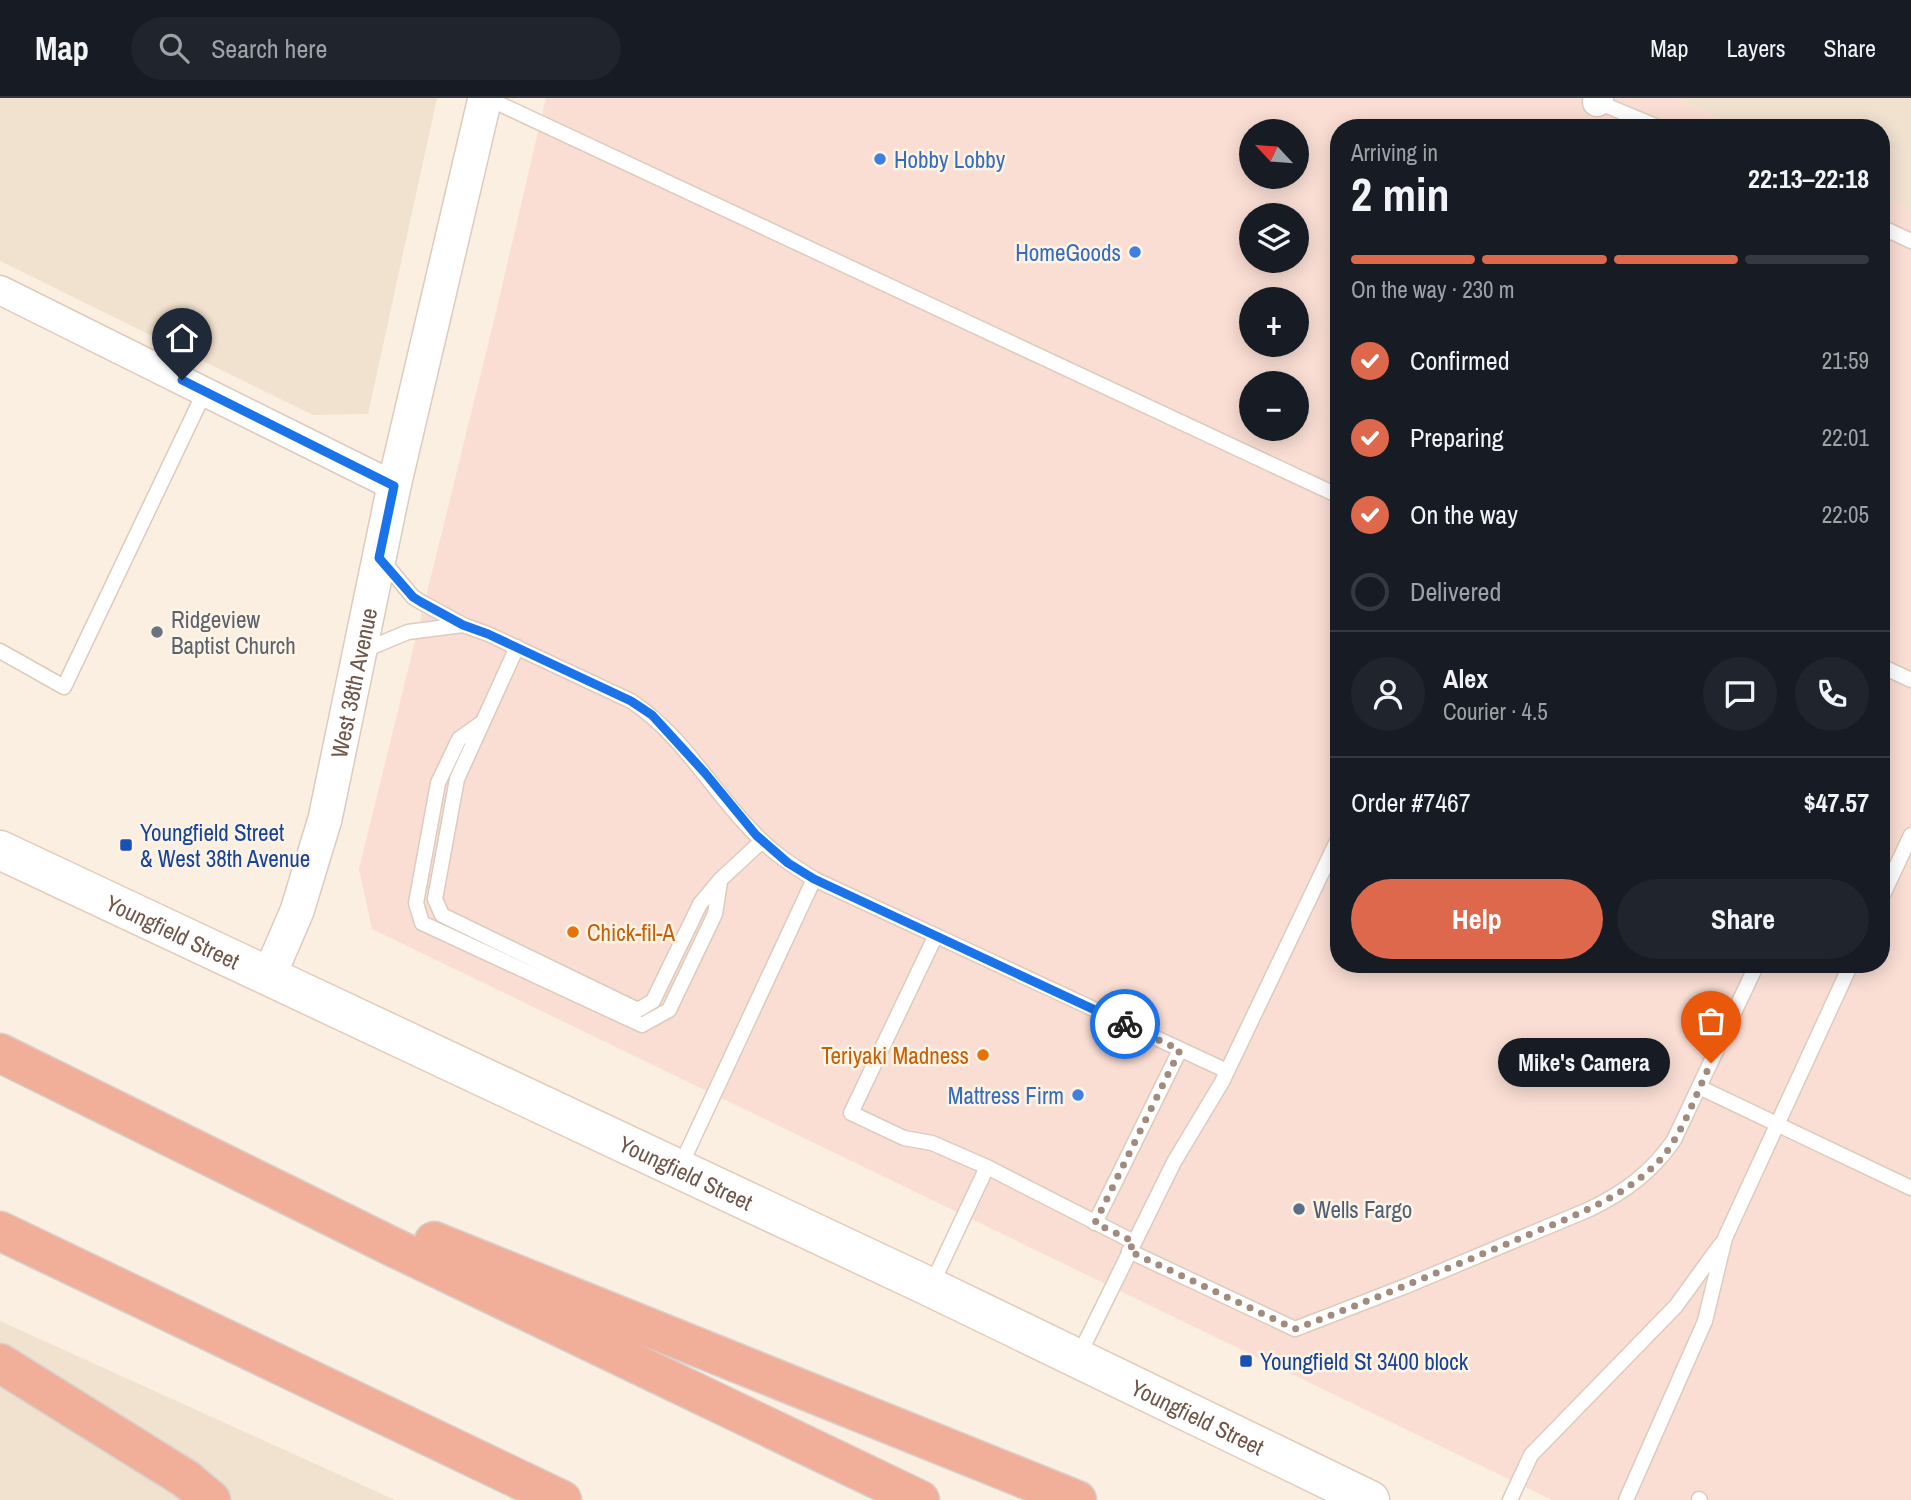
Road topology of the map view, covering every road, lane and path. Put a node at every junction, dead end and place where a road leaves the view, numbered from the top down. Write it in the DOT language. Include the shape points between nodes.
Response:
graph roads {
  1 [pos="486,98"];
  2 [pos="1595,99"];
  3 [pos="1640,119"];
  4 [pos="1890,231"];
  5 [pos="1911,241"];
  6 [pos="0,290"];
  7 [pos="205,391"];
  8 [pos="394,486"];
  9 [pos="1330,492"];
  10 [pos="379,558"];
  11 [pos="463,625"];
  12 [pos="517,647"];
  13 [pos="0,651"];
  14 [pos="360,652"];
  15 [pos="1890,670"];
  16 [pos="1911,680"];
  17 [pos="483,722"];
  18 [pos="1911,835"];
  19 [pos="762,841"];
  20 [pos="0,850"];
  21 [pos="1330,856"];
  22 [pos="814,879"];
  23 [pos="720,880"];
  24 [pos="1890,880"];
  25 [pos="935,937"];
  26 [pos="1753,973"];
  27 [pos="1847,973"];
  28 [pos="268,976"];
  29 [pos="1180,1050"];
  30 [pos="0,1053"];
  31 [pos="1227,1071"];
  32 [pos="1699,1087"];
  33 [pos="1778,1124"];
  34 [pos="159,1130"];
  35 [pos="987,1167"];
  36 [pos="679,1169"];
  37 [pos="1911,1188"];
  38 [pos="1095,1223"];
  39 [pos="0,1231"];
  40 [pos="1726,1238"];
  41 [pos="1132,1246"];
  42 [pos="930,1287"];
  43 [pos="1077,1358"];
  44 [pos="0,1363"];
  45 [pos="211,1500"];
  46 [pos="562,1500"];
  47 [pos="920,1500"];
  48 [pos="1077,1500"];
  49 [pos="1370,1500"];
  50 [pos="1510,1500"];
  51 [pos="1626,1500"];
  1 -- 8 [label="street, West 38th Avenue"];
  1 -- 9 [label="lane"];
  2 -- 3 [label="lane"];
  4 -- 5 [label="lane"];
  6 -- 7 [label="street"];
  7 -- 8 [label="street"];
  7 -- 13 [label="lane" via="64,687"];
  8 -- 10 [label="street, West 38th Avenue"];
  10 -- 11 [label="lane" via="413,597"];
  10 -- 14 [label="street, West 38th Avenue"];
  11 -- 12 [label="lane"];
  11 -- 14 [label="lane" via="408,632"];
  12 -- 17 [label="lane"];
  12 -- 19 [label="lane" via="652,715"];
  14 -- 28 [label="street, West 38th Avenue" via="325,820 300,904"];
  15 -- 16 [label="lane"];
  17 -- 23 [label="lane" via="457,779 435,899 442,915 638,1010 653,1001 701,904"];
  17 -- 23 [label="lane" via="459,739 438,783 416,903 422,923 642,1025 669,1010 716,914"];
  18 -- 24 [label="lane"];
  19 -- 22 [label="lane"];
  19 -- 23 [label="lane"];
  20 -- 28 [label="main road, Youngfield Street"];
  21 -- 31 [label="lane"];
  22 -- 25 [label="lane"];
  22 -- 36 [label="lane"];
  25 -- 29 [label="lane"];
  25 -- 35 [label="lane" via="851,1113 904,1138 932,1143"];
  26 -- 32 [label="lane"];
  27 -- 33 [label="lane"];
  28 -- 36 [label="main road, Youngfield Street"];
  29 -- 31 [label="lane"];
  29 -- 38 [label="lane"];
  30 -- 34 [label="highway"];
  31 -- 41 [label="lane"];
  32 -- 33 [label="lane"];
  32 -- 41 [label="lane" via="1661,1159 1610,1199 1295,1329"];
  33 -- 37 [label="lane"];
  33 -- 40 [label="lane"];
  34 -- 47 [label="highway"];
  34 -- 48 [label="highway"];
  35 -- 38 [label="lane"];
  35 -- 42 [label="lane"];
  36 -- 42 [label="main road, Youngfield Street"];
  38 -- 41 [label="lane"];
  39 -- 46 [label="highway"];
  40 -- 50 [label="lane" via="1676,1306 1531,1455"];
  40 -- 51 [label="lane" via="1705,1321"];
  41 -- 43 [label="lane"];
  42 -- 43 [label="main road, Youngfield Street"];
  43 -- 49 [label="main road, Youngfield Street"];
  44 -- 45 [label="highway" via="186,1479"];
}
